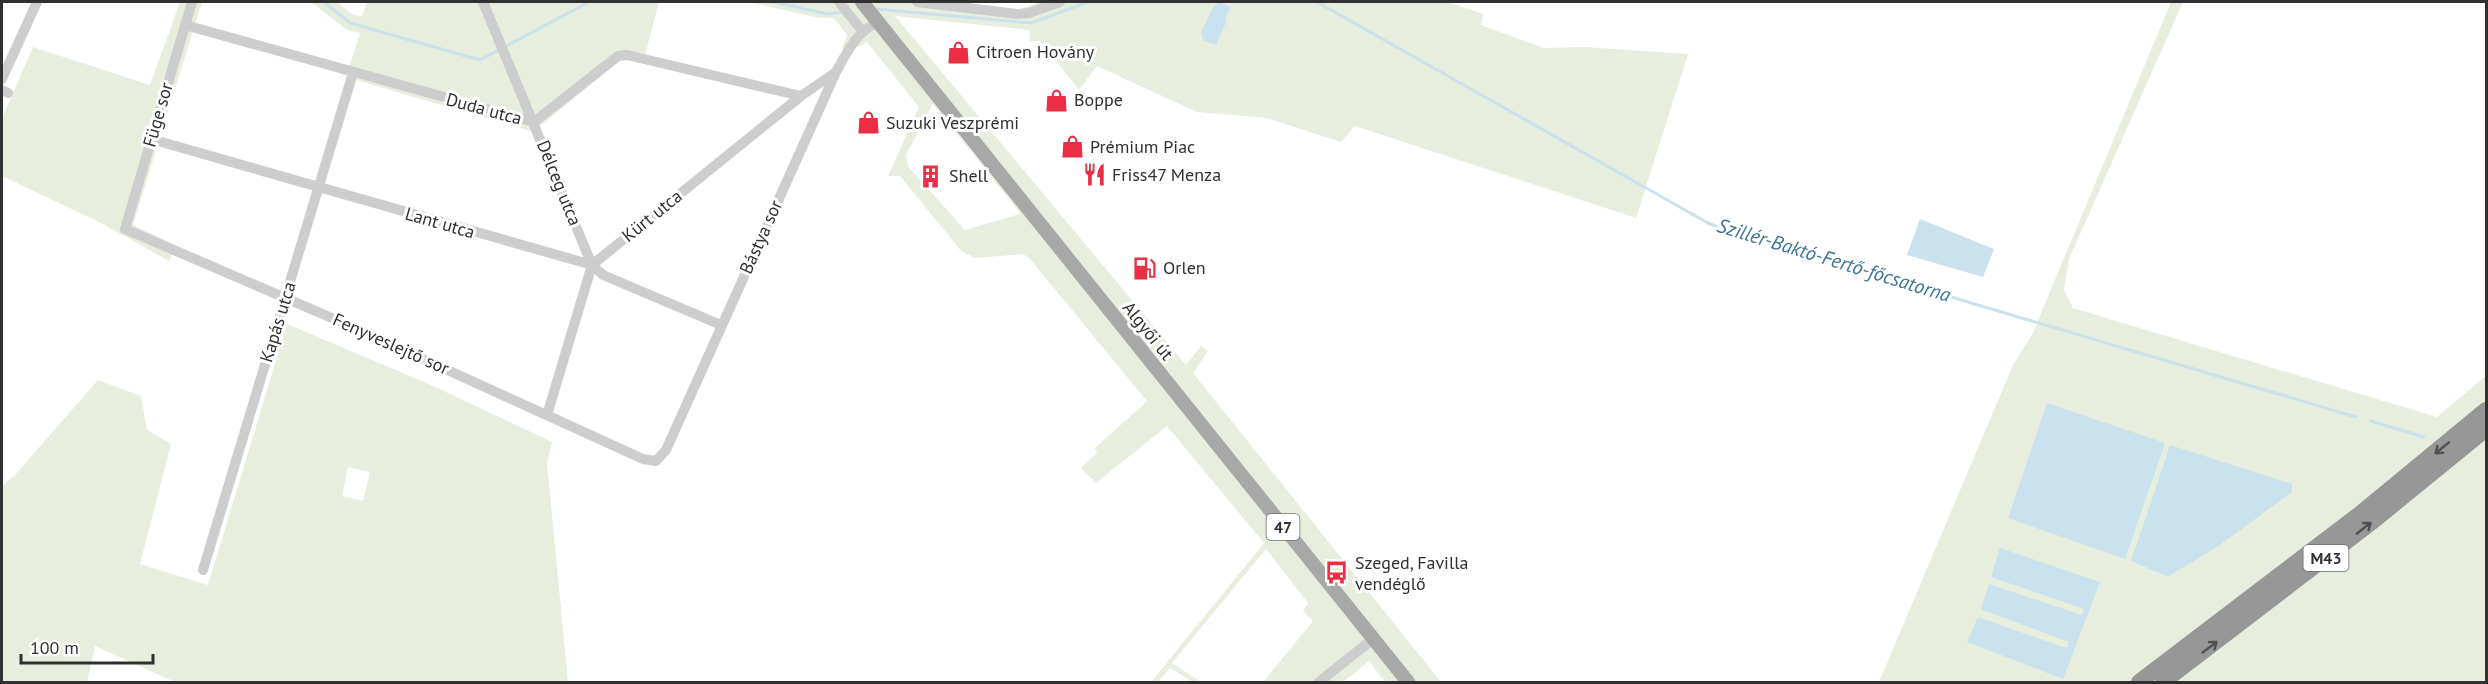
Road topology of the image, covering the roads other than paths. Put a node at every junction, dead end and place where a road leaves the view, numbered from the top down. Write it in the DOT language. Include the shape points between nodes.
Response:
graph roads {
  1 [pos="37,2"];
  2 [pos="192,2"];
  3 [pos="483,2"];
  4 [pos="862,2"];
  5 [pos="917,2"];
  6 [pos="1060,2"];
  7 [pos="841,3"];
  8 [pos="877,21"];
  9 [pos="184,25"];
  10 [pos="863,32"];
  11 [pos="836,72"];
  12 [pos="353,73"];
  13 [pos="2,79"];
  14 [pos="803,94"];
  15 [pos="822,101"];
  16 [pos="534,122"];
  17 [pos="151,139"];
  18 [pos="319,188"];
  19 [pos="125,229"];
  20 [pos="592,265"];
  21 [pos="285,297"];
  22 [pos="721,325"];
  23 [pos="2487,410"];
  24 [pos="547,415"];
  25 [pos="2487,429"];
  26 [pos="656,461"];
  27 [pos="203,570"];
  28 [pos="1373,639"];
  29 [pos="1319,682"];
  30 [pos="1408,682"];
  31 [pos="2139,682"];
  32 [pos="2163,682"];
  1 -- 13 [label="street"];
  2 -- 9 [label="street, Füge sor"];
  3 -- 16 [label="street, Délceg utca"];
  4 -- 8 [label="main road, Algyői út / 47"];
  5 -- 6 [label="street" via="1018,14"];
  7 -- 10 [label="street"];
  8 -- 10 [label="street, Bástya sor"];
  8 -- 28 [label="main road, Algyői út / 47"];
  9 -- 12 [label="street, Duda utca"];
  9 -- 17 [label="street, Füge sor"];
  10 -- 11 [label="street, Bástya sor"];
  11 -- 14 [label="street, Kürt utca"];
  11 -- 15 [label="street, Bástya sor"];
  12 -- 16 [label="street, Duda utca"];
  12 -- 18 [label="street, Kapás utca"];
  14 -- 15 [label="street, Duda utca"];
  14 -- 16 [label="street, Duda utca" via="627,55 618,56"];
  14 -- 20 [label="street, Kürt utca"];
  15 -- 22 [label="street, Bástya sor"];
  16 -- 20 [label="street, Délceg utca"];
  17 -- 18 [label="street, Lant utca"];
  17 -- 19 [label="street, Füge sor"];
  18 -- 20 [label="street, Lant utca"];
  18 -- 21 [label="street, Kapás utca"];
  19 -- 21 [label="street, Fenyveslejtő sor"];
  20 -- 22 [label="street, Lant utca" via="603,275"];
  20 -- 24 [label="street"];
  21 -- 24 [label="street, Fenyveslejtő sor"];
  21 -- 27 [label="street, Kapás utca"];
  22 -- 26 [label="street, Bástya sor" via="666,450"];
  23 -- 31 [label="highway, M43, one-way"];
  24 -- 26 [label="street, Fenyveslejtő sor" via="643,459"];
  32 -- 25 [label="highway, M43, one-way"];
  28 -- 29 [label="street"];
  28 -- 30 [label="main road, Algyői út / 47"];
}
